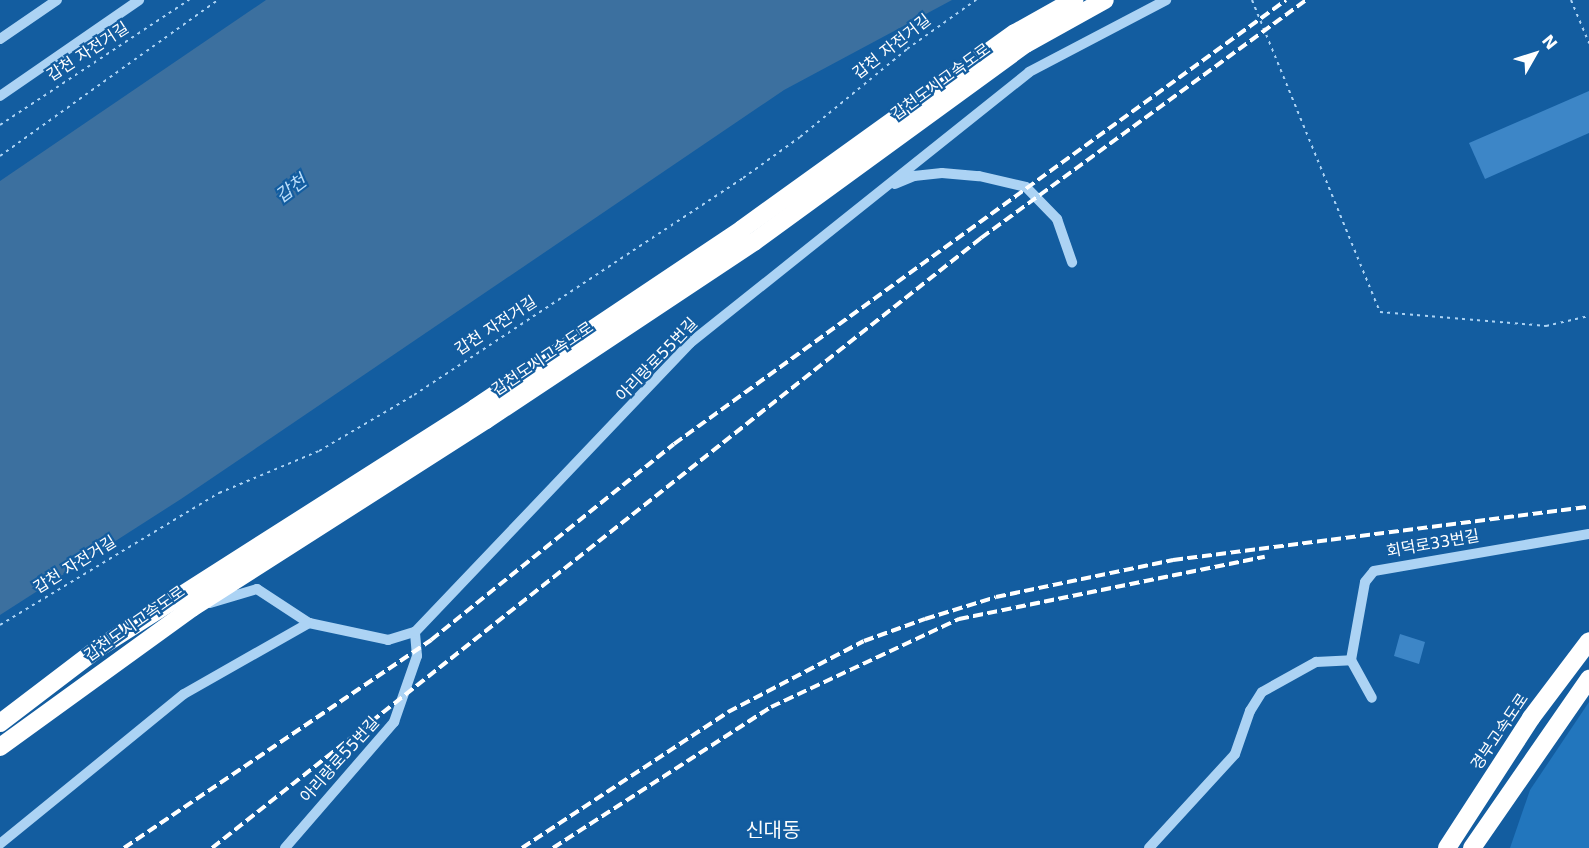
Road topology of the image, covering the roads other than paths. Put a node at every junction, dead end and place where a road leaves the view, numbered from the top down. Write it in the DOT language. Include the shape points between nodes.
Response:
graph roads {
  1 [pos="57,0"];
  2 [pos="139,0"];
  3 [pos="1074,0"];
  4 [pos="1106,0"];
  5 [pos="1166,0"];
  6 [pos="0,39"];
  7 [pos="0,96"];
  8 [pos="889,186"];
  9 [pos="1072,262"];
  10 [pos="1589,534"];
  11 [pos="192,608"];
  12 [pos="309,623"];
  13 [pos="416,632"];
  14 [pos="1589,641"];
  15 [pos="1351,660"];
  16 [pos="1589,679"];
  17 [pos="1372,698"];
  18 [pos="0,723"];
  19 [pos="0,747"];
  20 [pos="0,844"];
  21 [pos="285,848"];
  22 [pos="1149,848"];
  23 [pos="1447,848"];
  24 [pos="1472,848"];
  1 -- 6 [label="street"];
  2 -- 7 [label="street"];
  3 -- 18 [label="highway, 갑천도시고속도로" via="1015,33 742,229 475,408 97,650"];
  4 -- 11 [label="highway, 갑천도시고속도로" via="1026,44 754,242"];
  5 -- 8 [label="street, 아리랑로55번길" via="1029,72"];
  8 -- 9 [label="street" via="914,176 942,173 979,176 1026,187 1057,219"];
  8 -- 13 [label="street, 아리랑로55번길" via="761,283 690,344"];
  10 -- 15 [label="street, 회덕로33번길" via="1374,571 1365,582"];
  11 -- 12 [label="street" via="256,589"];
  11 -- 19 [label="highway, 갑천도시고속도로"];
  12 -- 13 [label="street" via="388,639"];
  12 -- 20 [label="street" via="184,694"];
  13 -- 21 [label="street, 아리랑로55번길" via="417,656 394,722"];
  14 -- 23 [label="highway, 경부고속도로" via="1531,718"];
  15 -- 17 [label="street"];
  15 -- 22 [label="street" via="1316,662 1262,692 1250,711 1235,754"];
  16 -- 24 [label="highway"];
}
